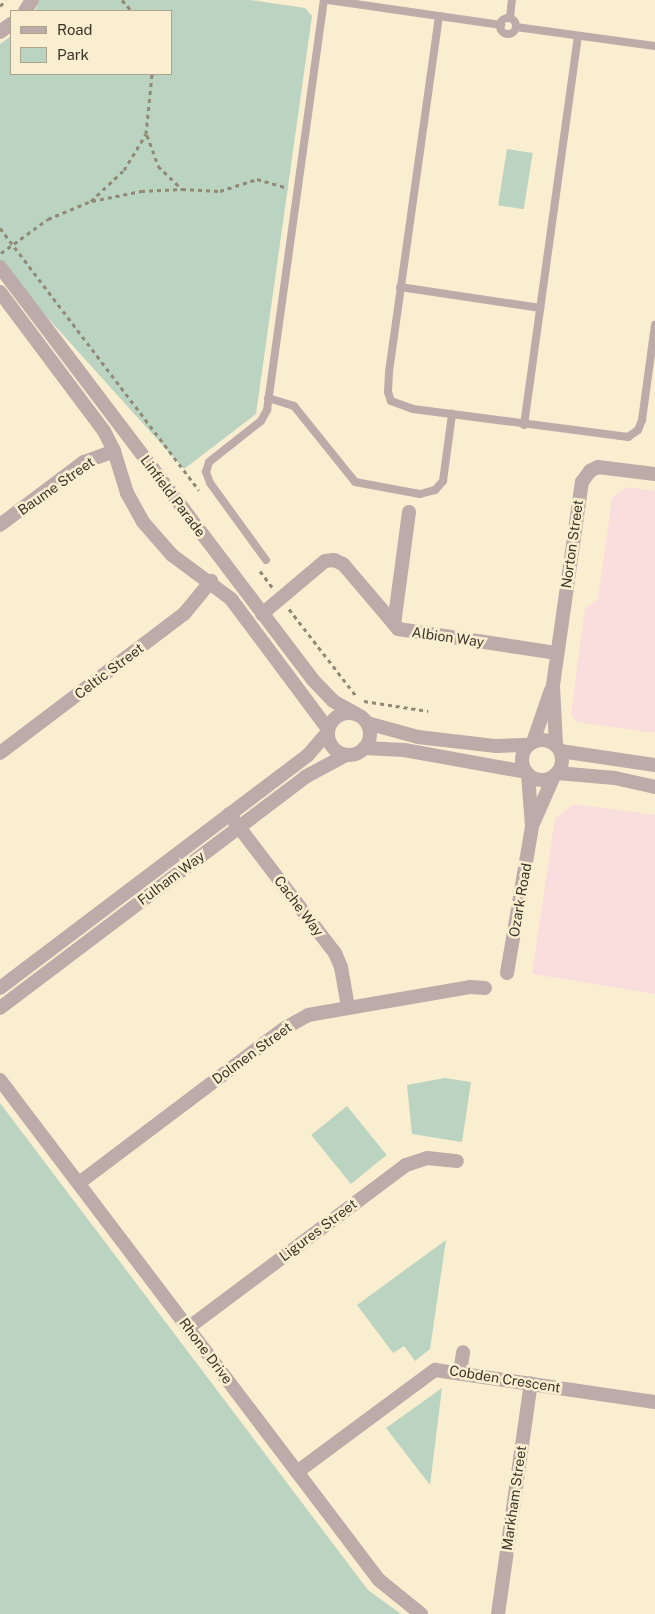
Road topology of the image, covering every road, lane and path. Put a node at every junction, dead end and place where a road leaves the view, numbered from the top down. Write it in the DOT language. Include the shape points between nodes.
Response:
graph roads {
  1 [pos="6,0"];
  2 [pos="122,0"];
  3 [pos="324,0"];
  4 [pos="328,0"];
  5 [pos="512,0"];
  6 [pos="364,2"];
  7 [pos="0,6"];
  8 [pos="131,10"];
  9 [pos="439,16"];
  10 [pos="510,18"];
  11 [pos="501,25"];
  12 [pos="516,27"];
  13 [pos="578,36"];
  14 [pos="655,46"];
  15 [pos="152,75"];
  16 [pos="146,134"];
  17 [pos="182,189"];
  18 [pos="297,189"];
  19 [pos="91,201"];
  20 [pos="0,253"];
  21 [pos="0,267"];
  22 [pos="400,287"];
  23 [pos="2,299"];
  24 [pos="540,308"];
  25 [pos="655,325"];
  26 [pos="268,398"];
  27 [pos="452,414"];
  28 [pos="524,425"];
  29 [pos="114,450"];
  30 [pos="655,474"];
  31 [pos="409,512"];
  32 [pos="0,525"];
  33 [pos="266,560"];
  34 [pos="211,581"];
  35 [pos="262,614"];
  36 [pos="394,624"];
  37 [pos="557,653"];
  38 [pos="553,685"];
  39 [pos="362,719"];
  40 [pos="328,731"];
  41 [pos="531,743"];
  42 [pos="364,748"];
  43 [pos="558,748"];
  44 [pos="0,753"];
  45 [pos="346,755"];
  46 [pos="655,765"];
  47 [pos="527,773"];
  48 [pos="556,774"];
  49 [pos="655,787"];
  50 [pos="229,814"];
  51 [pos="239,826"];
  52 [pos="532,826"];
  53 [pos="507,973"];
  54 [pos="0,988"];
  55 [pos="485,988"];
  56 [pos="348,1007"];
  57 [pos="0,1008"];
  58 [pos="0,1080"];
  59 [pos="457,1161"];
  60 [pos="78,1183"];
  61 [pos="188,1328"];
  62 [pos="463,1352"];
  63 [pos="460,1372"];
  64 [pos="531,1383"];
  65 [pos="655,1402"];
  66 [pos="297,1472"];
  67 [pos="420,1614"];
  68 [pos="498,1614"];
  1 -- 7 [label="path"];
  2 -- 8 [label="path"];
  3 -- 18 [label="lane"];
  4 -- 6 [label="lane"];
  5 -- 10 [label="lane"];
  6 -- 9 [label="lane"];
  9 -- 11 [label="lane"];
  9 -- 22 [label="lane"];
  10 -- 11 [label="lane"];
  10 -- 12 [label="lane"];
  11 -- 12 [label="lane" via="507,33"];
  12 -- 13 [label="lane"];
  13 -- 14 [label="lane"];
  13 -- 24 [label="lane"];
  15 -- 16 [label="path"];
  16 -- 17 [label="path" via="158,166"];
  16 -- 19 [label="path" via="124,170"];
  17 -- 18 [label="path" via="220,191 257,179"];
  17 -- 19 [label="path" via="141,191"];
  18 -- 26 [label="lane"];
  19 -- 20 [label="path" via="48,219"];
  21 -- 35 [label="street, Linfield Parade"];
  22 -- 24 [label="lane"];
  22 -- 27 [label="lane" via="389,396 402,407"];
  23 -- 29 [label="street, Linfield Parade" via="101,427"];
  24 -- 28 [label="lane"];
  25 -- 28 [label="lane" via="642,420 634,434 620,438"];
  26 -- 27 [label="lane" via="294,406 355,482 420,494 435,490 443,481"];
  26 -- 33 [label="lane" via="261,421 215,456 206,472 215,491"];
  27 -- 28 [label="lane"];
  29 -- 32 [label="street, Baume Street" via="84,462"];
  29 -- 34 [label="street, Linfield Parade" via="127,494 143,522 172,555"];
  30 -- 37 [label="street, Norton Street" via="598,468 582,482"];
  31 -- 36 [label="street, Albion Way"];
  34 -- 40 [label="street, Linfield Parade" via="234,603"];
  34 -- 44 [label="street, Celtic Street" via="184,614"];
  35 -- 36 [label="street" via="325,561 334,560 344,564"];
  35 -- 39 [label="street, Linfield Parade" via="324,694"];
  36 -- 37 [label="street, Albion Way" via="398,630"];
  37 -- 38 [label="street, Norton Street"];
  38 -- 41 [label="street, Norton Street"];
  38 -- 43 [label="street, Norton Street"];
  39 -- 40 [label="street" via="349,713 336,717"];
  39 -- 41 [label="street, Linfield Parade" via="418,737 496,746"];
  39 -- 42 [label="street" via="370,736"];
  40 -- 45 [label="street" via="330,744"];
  40 -- 50 [label="street, Fulham Way" via="308,756"];
  41 -- 43 [label="street" via="545,740"];
  41 -- 47 [label="street" via="522,755"];
  42 -- 45 [label="street"];
  42 -- 47 [label="street" via="404,750"];
  43 -- 46 [label="street"];
  43 -- 48 [label="street" via="562,762"];
  45 -- 51 [label="street, Fulham Way" via="305,777"];
  47 -- 48 [label="street" via="541,780"];
  47 -- 52 [label="street"];
  48 -- 49 [label="street" via="615,778"];
  48 -- 52 [label="street"];
  50 -- 51 [label="street, Cache Way"];
  50 -- 54 [label="street, Fulham Way"];
  51 -- 56 [label="street, Cache Way" via="335,953 341,967"];
  51 -- 57 [label="street, Fulham Way"];
  52 -- 53 [label="street, Ozark Road"];
  55 -- 56 [label="street, Dolmen Street" via="470,987"];
  56 -- 60 [label="street, Dolmen Street" via="308,1014 285,1028"];
  58 -- 60 [label="street, Rhone Drive"];
  59 -- 61 [label="street, Ligures Street" via="427,1158 406,1165"];
  60 -- 61 [label="street, Rhone Drive"];
  61 -- 66 [label="street, Rhone Drive"];
  62 -- 63 [label="street"];
  63 -- 64 [label="street, Cobden Crescent"];
  63 -- 66 [label="street, Cobden Crescent" via="440,1369 430,1372"];
  64 -- 65 [label="street, Cobden Crescent"];
  64 -- 68 [label="street, Markham Street"];
  66 -- 67 [label="street, Rhone Drive" via="379,1580"];
}
